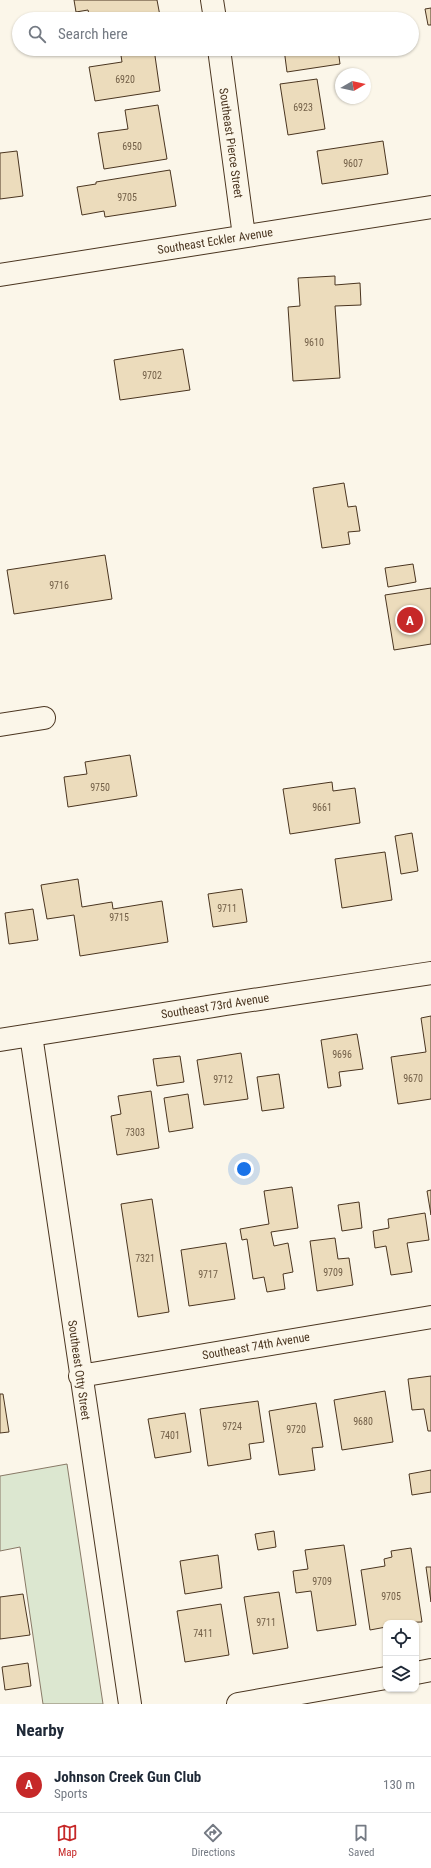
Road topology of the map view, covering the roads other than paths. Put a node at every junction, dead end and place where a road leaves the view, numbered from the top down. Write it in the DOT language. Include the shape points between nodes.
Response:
graph roads {
  1 [pos="212,0"];
  2 [pos="213,12"];
  3 [pos="220,56"];
  4 [pos="431,207"];
  5 [pos="244,236"];
  6 [pos="0,275"];
  7 [pos="44,718"];
  8 [pos="0,725"];
  9 [pos="431,973"];
  10 [pos="31,1035"];
  11 [pos="0,1040"];
  12 [pos="431,1317"];
  13 [pos="80,1376"];
  14 [pos="431,1670"];
  15 [pos="419,1672"];
  16 [pos="383,1679"];
  17 [pos="130,1704"];
  18 [pos="238,1704"];
  1 -- 2 [label="street"];
  3 -- 5 [label="street, Southeast Pierce Street"];
  4 -- 5 [label="street, Southeast Eckler Avenue"];
  5 -- 6 [label="street, Southeast Eckler Avenue"];
  7 -- 8 [label="street"];
  9 -- 10 [label="street, Southeast 73rd Avenue"];
  10 -- 11 [label="street, Southeast 73rd Avenue"];
  10 -- 13 [label="street, Southeast Otty Street"];
  12 -- 13 [label="street, Southeast 74th Avenue"];
  13 -- 17 [label="street, Southeast Otty Street"];
  14 -- 15 [label="street"];
  16 -- 18 [label="street"];
}
